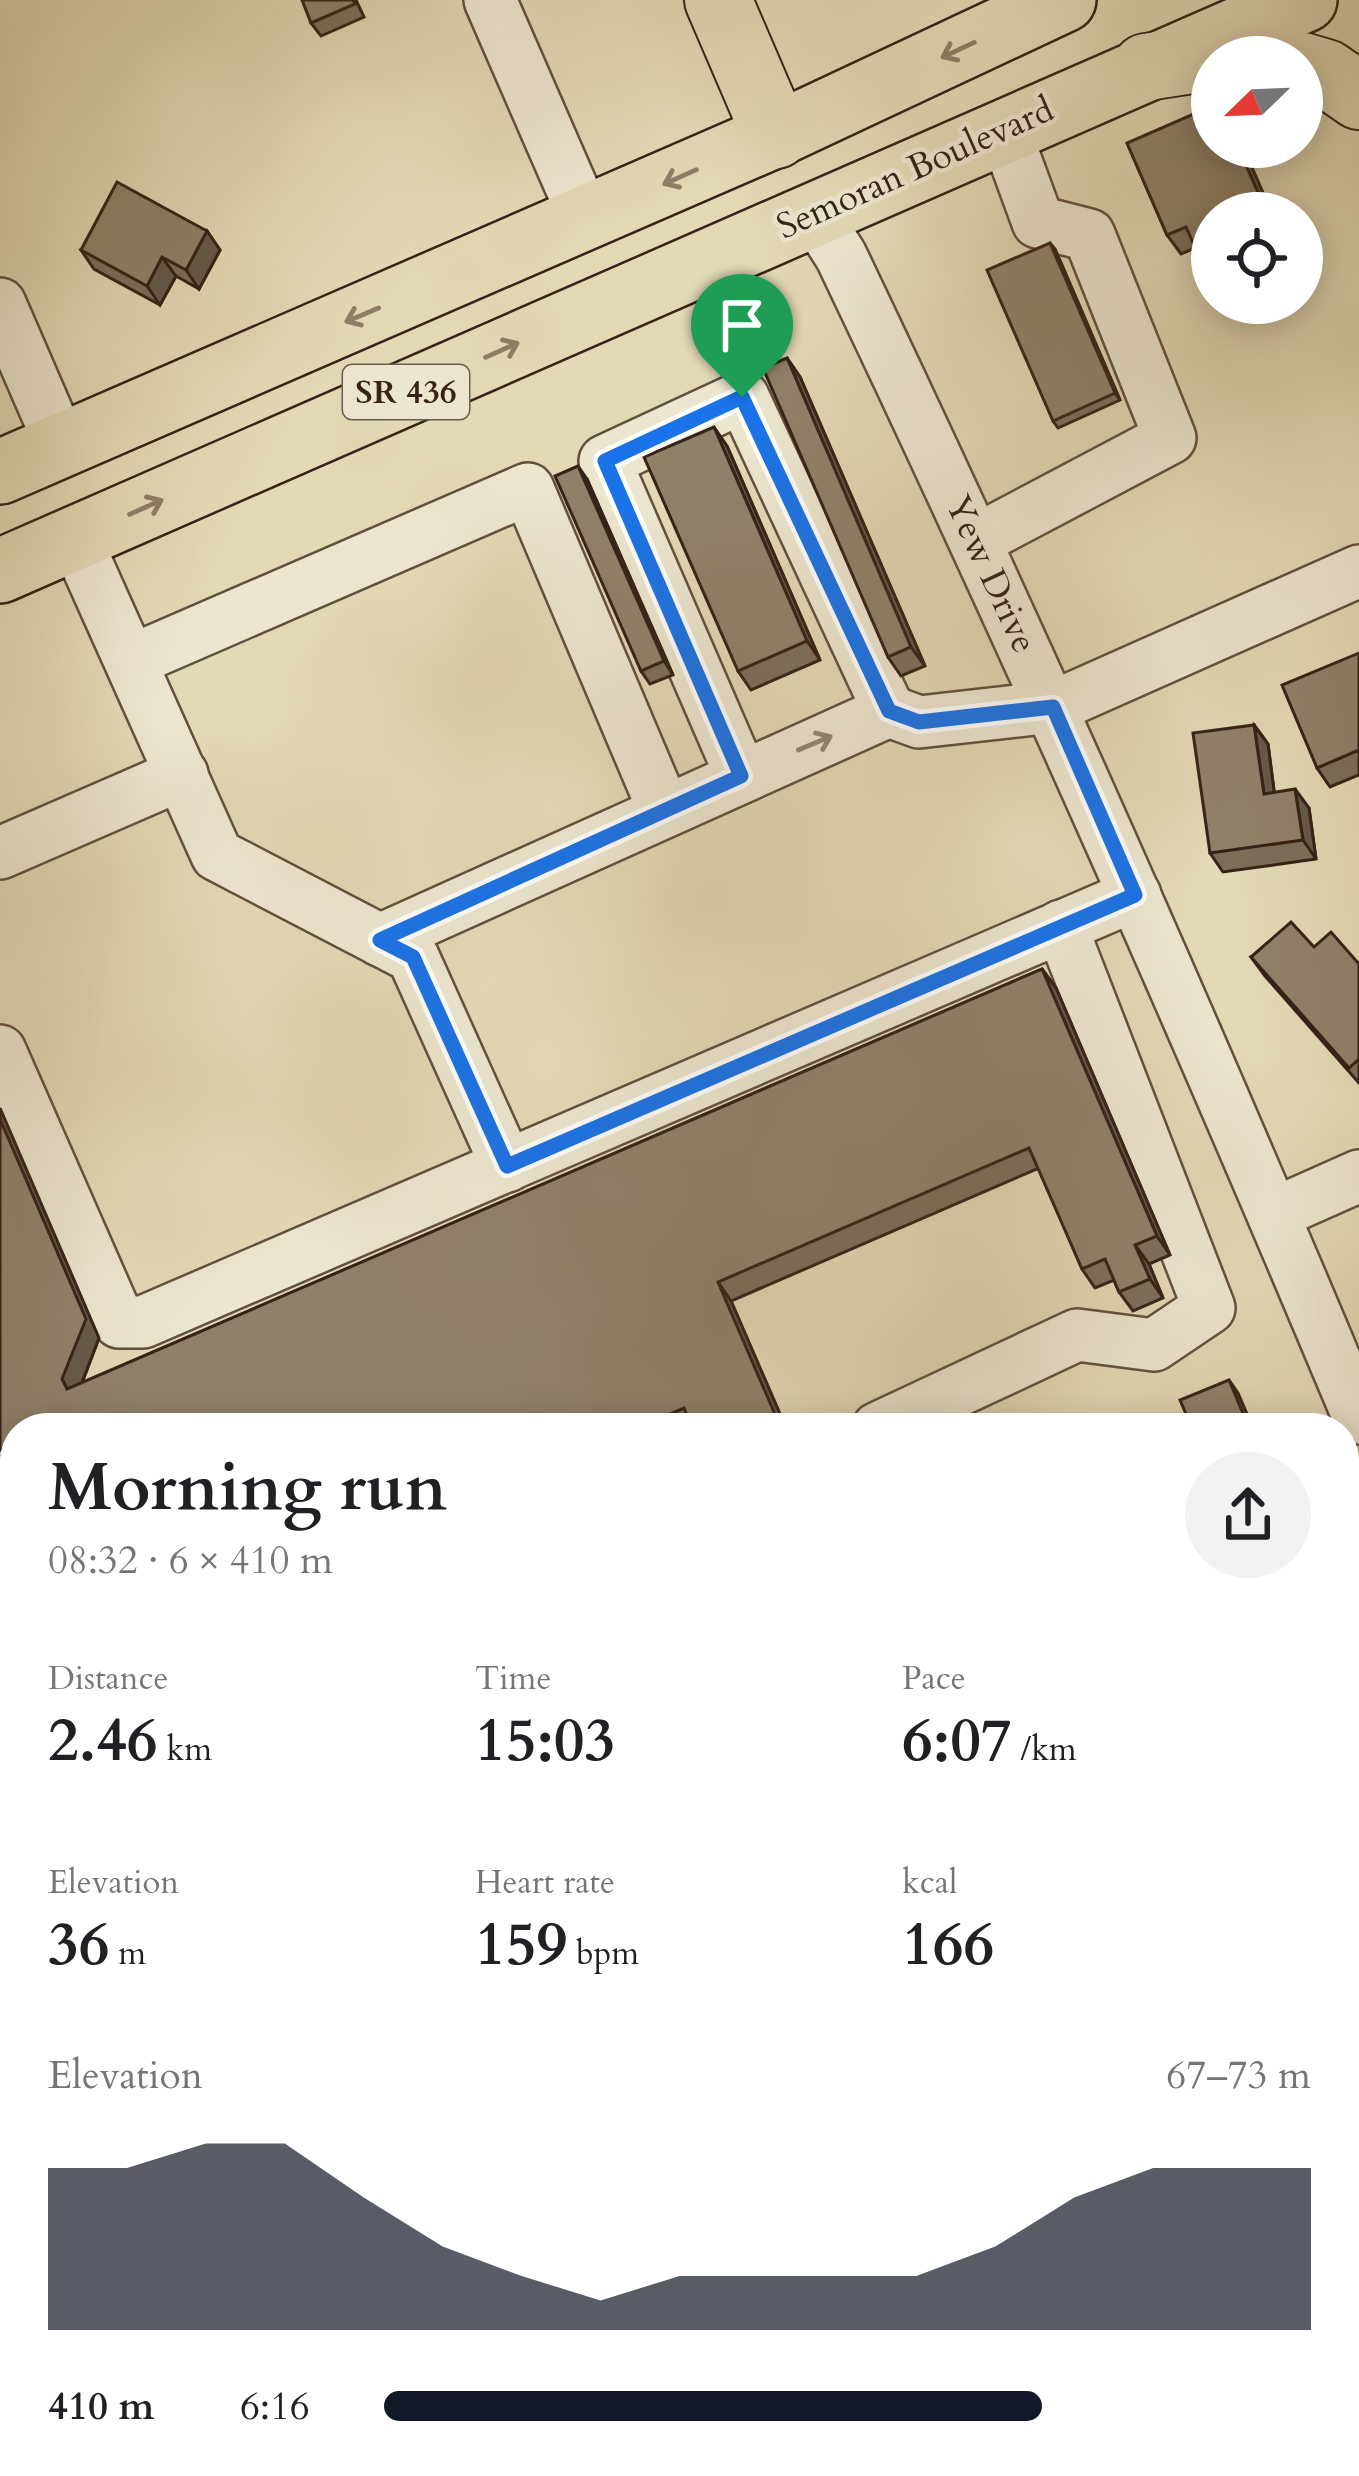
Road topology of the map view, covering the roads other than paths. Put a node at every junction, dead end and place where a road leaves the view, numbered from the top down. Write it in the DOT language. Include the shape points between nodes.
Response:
graph roads {
  1 [pos="490,0"];
  2 [pos="718,0"];
  3 [pos="1064,0"];
  4 [pos="1305,0"];
  5 [pos="1191,60"];
  6 [pos="1146,67"];
  7 [pos="1323,73"];
  8 [pos="1359,96"];
  9 [pos="1004,129"];
  10 [pos="776,135"];
  11 [pos="813,212"];
  12 [pos="585,218"];
  13 [pos="0,304"];
  14 [pos="61,445"];
  15 [pos="0,472"];
  16 [pos="75,538"];
  17 [pos="977,539"];
  18 [pos="0,571"];
  19 [pos="1359,571"];
  20 [pos="131,661"];
  21 [pos="1053,707"];
  22 [pos="889,711"];
  23 [pos="182,773"];
  24 [pos="741,776"];
  25 [pos="664,810"];
  26 [pos="0,854"];
  27 [pos="1135,895"];
  28 [pos="1061,926"];
  29 [pos="380,940"];
  30 [pos="0,1051"];
  31 [pos="507,1166"];
  32 [pos="1359,1176"];
  33 [pos="1274,1214"];
  34 [pos="910,1413"];
  35 [pos="1357,1413"];
  1 -- 12 [label="street"];
  2 -- 10 [label="highway"];
  3 -- 10 [label="main road, SR 436, one-way"];
  4 -- 6 [label="main road, Semoran Boulevard / SR 436"];
  5 -- 6 [label="highway"];
  6 -- 9 [label="main road, Semoran Boulevard / SR 436"];
  7 -- 8 [label="highway"];
  9 -- 11 [label="main road, Semoran Boulevard / SR 436"];
  9 -- 17 [label="street" via="1038,222 1089,236 1170,438"];
  10 -- 11 [label="main road, Yew Drive"];
  10 -- 12 [label="main road, SR 436, one-way"];
  16 -- 11 [label="main road, Semoran Boulevard / SR 436, one-way"];
  11 -- 17 [label="street, Yew Drive"];
  12 -- 14 [label="main road, SR 436, one-way"];
  13 -- 14 [label="street"];
  14 -- 15 [label="main road, SR 436"];
  16 -- 18 [label="main road, Semoran Boulevard / SR 436"];
  16 -- 20 [label="street"];
  17 -- 21 [label="street, Yew Drive"];
  19 -- 21 [label="street"];
  20 -- 23 [label="street"];
  20 -- 25 [label="street" via="528,489"];
  21 -- 22 [label="street" via="919,722"];
  21 -- 27 [label="street, Yew Drive"];
  24 -- 22 [label="street, one-way"];
  22 -- 24 [label="street" via="742,397 605,461"];
  23 -- 26 [label="street"];
  23 -- 29 [label="street" via="217,855"];
  24 -- 25 [label="street"];
  25 -- 29 [label="street"];
  27 -- 28 [label="street"];
  27 -- 33 [label="street, Yew Drive"];
  28 -- 31 [label="street"];
  28 -- 34 [label="street" via="1209,1308 1154,1345 1077,1335"];
  29 -- 31 [label="street" via="413,957"];
  30 -- 31 [label="street" via="119,1322 143,1322"];
  32 -- 33 [label="street"];
  33 -- 35 [label="street, Yew Drive"];
}
